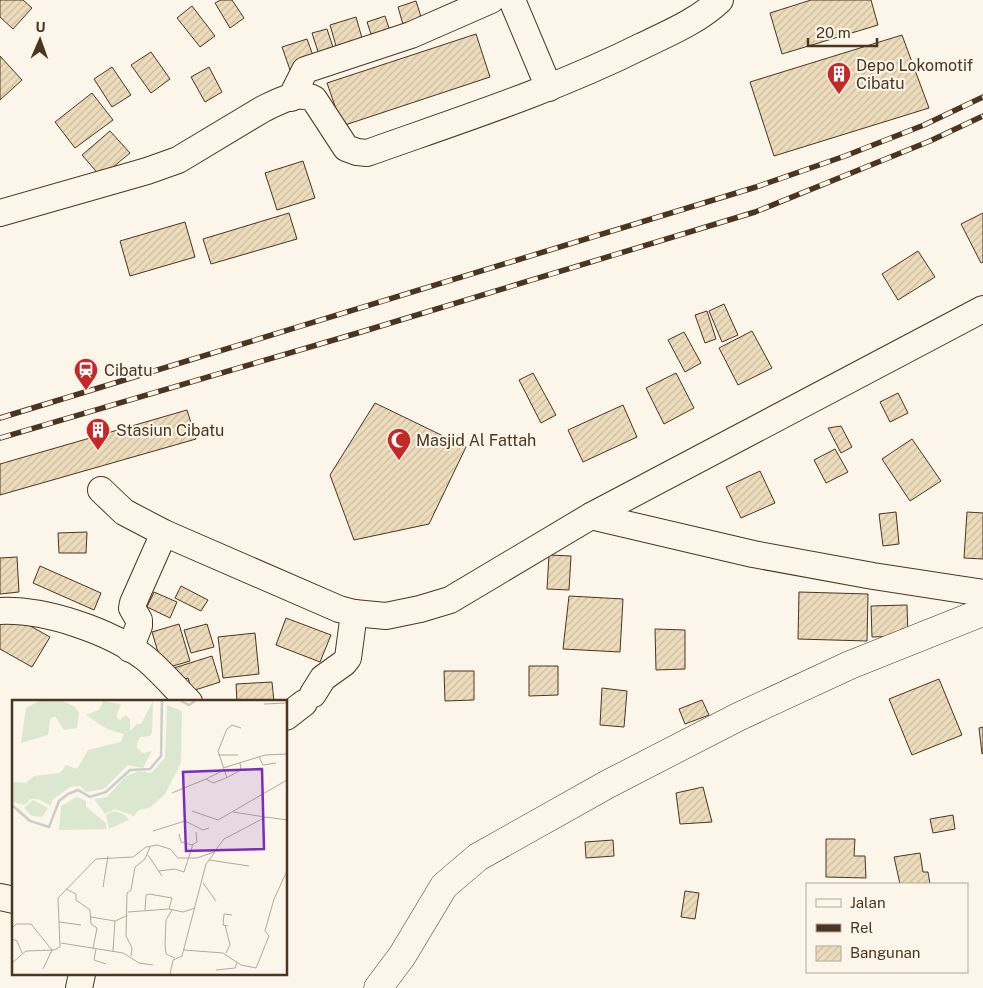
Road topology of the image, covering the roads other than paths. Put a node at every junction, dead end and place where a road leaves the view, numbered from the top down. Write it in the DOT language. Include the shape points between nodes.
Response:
graph roads {
  1 [pos="491,0"];
  2 [pos="512,0"];
  3 [pos="720,0"];
  4 [pos="549,88"];
  5 [pos="291,98"];
  6 [pos="0,213"];
  7 [pos="983,309"];
  8 [pos="101,490"];
  9 [pos="591,516"];
  10 [pos="164,533"];
  11 [pos="983,593"];
  12 [pos="0,611"];
  13 [pos="983,612"];
  14 [pos="354,613"];
  15 [pos="130,649"];
  16 [pos="187,700"];
  17 [pos="301,705"];
  18 [pos="378,988"];
  1 -- 5 [label="street" via="412,35 305,70"];
  2 -- 4 [label="street"];
  3 -- 4 [label="street" via="696,19 602,66"];
  4 -- 5 [label="street" via="367,153 346,148 314,99 305,95"];
  5 -- 6 [label="street" via="263,109 178,160"];
  7 -- 9 [label="street"];
  8 -- 10 [label="street" via="124,512"];
  9 -- 11 [label="street" via="752,554"];
  9 -- 14 [label="street" via="450,600 386,616"];
  10 -- 14 [label="street" via="339,610"];
  10 -- 15 [label="street" via="133,603 140,626"];
  12 -- 15 [label="street" via="40,613 114,638"];
  13 -- 18 [label="main road" via="850,665 738,717 608,784 478,857 444,886 402,956"];
  14 -- 17 [label="street" via="348,658 322,678"];
  15 -- 16 [label="street" via="145,659"];
}
